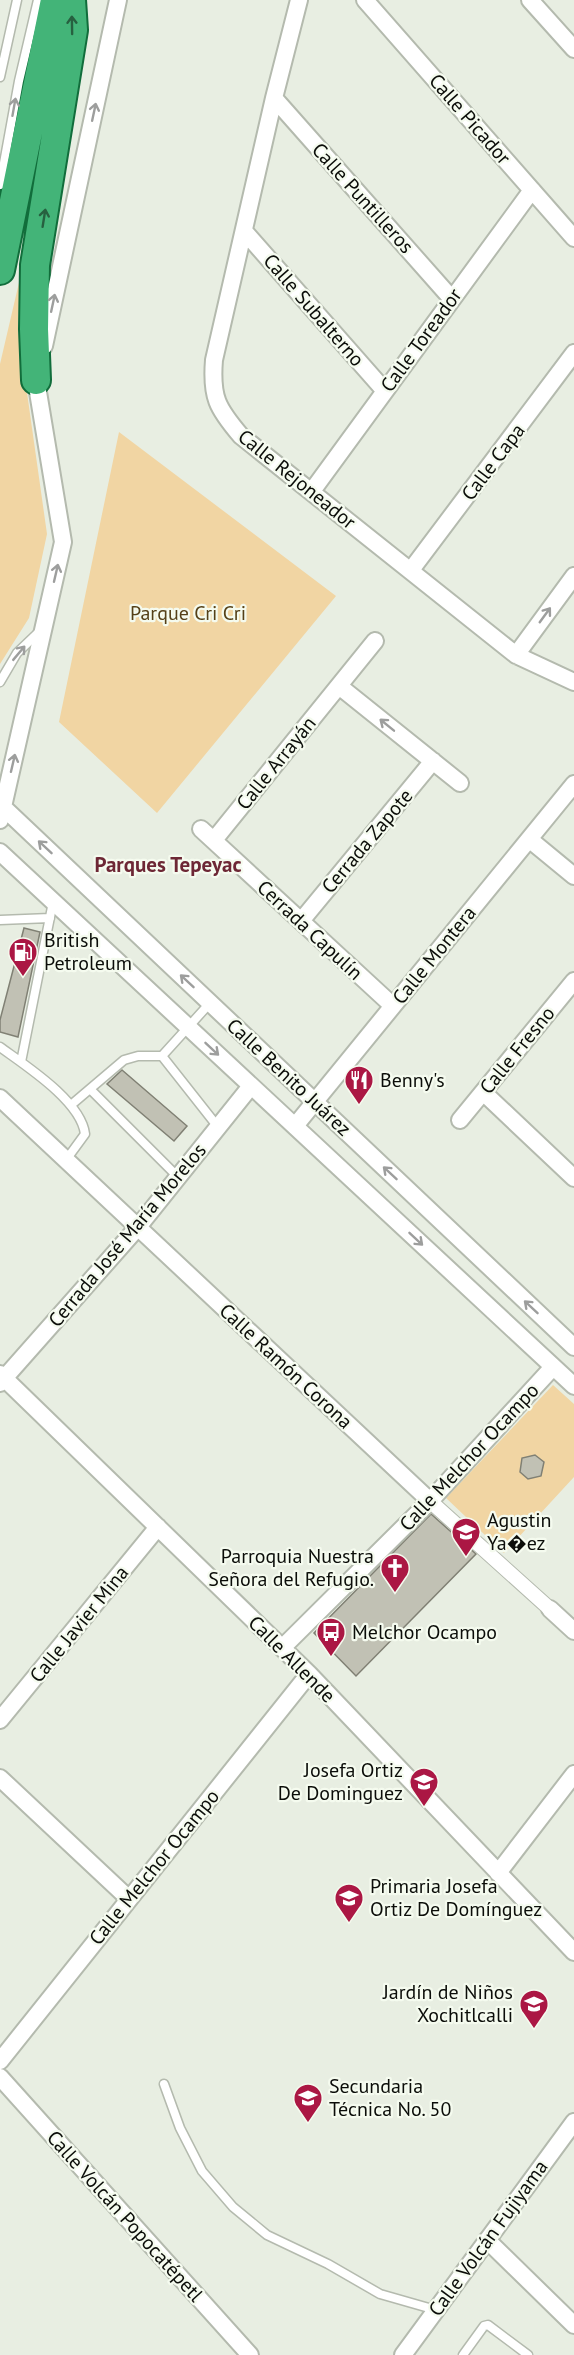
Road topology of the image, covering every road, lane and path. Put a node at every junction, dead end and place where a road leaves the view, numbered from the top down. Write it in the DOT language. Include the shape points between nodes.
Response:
graph roads {
  1 [pos="17,0"];
  2 [pos="38,0"];
  3 [pos="55,0"];
  4 [pos="70,0"];
  5 [pos="118,0"];
  6 [pos="299,0"];
  7 [pos="365,0"];
  8 [pos="530,0"];
  9 [pos="574,49"];
  10 [pos="0,77"];
  11 [pos="274,98"];
  12 [pos="0,186"];
  13 [pos="532,190"];
  14 [pos="244,231"];
  15 [pos="574,238"];
  16 [pos="0,270"];
  17 [pos="452,298"];
  18 [pos="574,353"];
  19 [pos="36,380"];
  20 [pos="384,390"];
  21 [pos="312,491"];
  22 [pos="411,570"];
  23 [pos="574,576"];
  24 [pos="43,627"];
  25 [pos="375,641"];
  26 [pos="516,655"];
  27 [pos="0,682"];
  28 [pos="574,682"];
  29 [pos="339,686"];
  30 [pos="433,762"];
  31 [pos="460,783"];
  32 [pos="574,785"];
  33 [pos="2,814"];
  34 [pos="207,834"];
  35 [pos="529,839"];
  36 [pos="0,852"];
  37 [pos="574,876"];
  38 [pos="52,910"];
  39 [pos="0,920"];
  40 [pos="301,921"];
  41 [pos="574,981"];
  42 [pos="210,1003"];
  43 [pos="393,1006"];
  44 [pos="188,1027"];
  45 [pos="0,1047"];
  46 [pos="162,1056"];
  47 [pos="21,1062"];
  48 [pos="251,1086"];
  49 [pos="91,1090"];
  50 [pos="483,1092"];
  51 [pos="0,1098"];
  52 [pos="315,1102"];
  53 [pos="71,1105"];
  54 [pos="460,1120"];
  55 [pos="218,1126"];
  56 [pos="295,1126"];
  57 [pos="66,1160"];
  58 [pos="573,1175"];
  59 [pos="178,1177"];
  60 [pos="138,1227"];
  61 [pos="574,1347"];
  62 [pos="553,1367"];
  63 [pos="1,1378"];
  64 [pos="574,1386"];
  65 [pos="430,1501"];
  66 [pos="158,1527"];
  67 [pos="550,1609"];
  68 [pos="574,1631"];
  69 [pos="282,1648"];
  70 [pos="309,1674"];
  71 [pos="0,1720"];
  72 [pos="574,1774"];
  73 [pos="0,1778"];
  74 [pos="498,1873"];
  75 [pos="128,1898"];
  76 [pos="574,1952"];
  77 [pos="0,2061"];
  78 [pos="0,2077"];
  79 [pos="164,2084"];
  80 [pos="574,2122"];
  81 [pos="487,2240"];
  82 [pos="436,2310"];
  83 [pos="574,2325"];
  84 [pos="250,2355"];
  85 [pos="402,2355"];
  86 [pos="463,2355"];
  87 [pos="528,2355"];
  1 -- 10 [label="lane"];
  12 -- 2 [label="lane, one-way"];
  3 -- 16 [label="highway"];
  19 -- 4 [label="highway, one-way" via="35,265 73,30"];
  19 -- 5 [label="street, one-way"];
  6 -- 11 [label="street, Calle Rejoneador"];
  7 -- 13 [label="street, Calle Picador"];
  8 -- 9 [label="street"];
  11 -- 14 [label="street, Calle Rejoneador"];
  11 -- 17 [label="street, Calle Puntilleros"];
  13 -- 15 [label="street, Calle Picador"];
  13 -- 17 [label="street, Calle Toreador"];
  14 -- 20 [label="street, Calle Subalterno"];
  14 -- 21 [label="street, Calle Rejoneador" via="214,360 212,381 217,404 241,436"];
  17 -- 20 [label="street, Calle Toreador"];
  18 -- 22 [label="street, Calle Capa"];
  24 -- 19 [label="street, one-way" via="63,542"];
  20 -- 21 [label="street, Calle Toreador"];
  21 -- 22 [label="street, Calle Rejoneador"];
  22 -- 26 [label="street, Calle Rejoneador"];
  26 -- 23 [label="street, one-way"];
  27 -- 24 [label="lane, one-way" via="17,653"];
  33 -- 24 [label="street, one-way"];
  25 -- 29 [label="street, Calle Arrayán"];
  26 -- 28 [label="street, Calle Rejoneador"];
  30 -- 29 [label="street, one-way"];
  29 -- 34 [label="street, Calle Arrayán"];
  30 -- 31 [label="street"];
  30 -- 40 [label="street, Cerrada Zapote"];
  32 -- 35 [label="street, Calle Montera"];
  42 -- 33 [label="street, Calle Benito Juárez, one-way"];
  34 -- 40 [label="street, Cerrada Capulín"];
  35 -- 37 [label="street"];
  35 -- 43 [label="street, Calle Montera"];
  36 -- 38 [label="street, Calle Benito Juárez"];
  38 -- 39 [label="lane"];
  38 -- 44 [label="street, Calle Benito Juárez"];
  38 -- 47 [label="lane"];
  40 -- 43 [label="street, Cerrada Capulín"];
  41 -- 50 [label="street, Calle Fresno"];
  42 -- 44 [label="lane"];
  42 -- 52 [label="street, Calle Benito Juárez"];
  43 -- 52 [label="street, Calle Montera"];
  44 -- 46 [label="lane"];
  44 -- 48 [label="street, Calle Benito Juárez, one-way"];
  45 -- 47 [label="lane"];
  46 -- 49 [label="lane" via="124,1060"];
  46 -- 55 [label="lane"];
  47 -- 53 [label="lane"];
  48 -- 55 [label="street, Cerrada José María Morelos"];
  48 -- 56 [label="street, Calle Benito Juárez"];
  49 -- 53 [label="lane"];
  49 -- 59 [label="lane"];
  50 -- 54 [label="street, Calle Fresno"];
  50 -- 58 [label="street"];
  51 -- 57 [label="street, Calle Ramón Corona"];
  52 -- 56 [label="street, Calle Montera"];
  61 -- 52 [label="street, Calle Benito Juárez, one-way"];
  53 -- 57 [label="lane" via="84,1125 85,1134"];
  55 -- 59 [label="street, Cerrada José María Morelos"];
  56 -- 62 [label="street, Calle Benito Juárez, one-way"];
  57 -- 60 [label="street, Calle Ramón Corona"];
  59 -- 60 [label="street, Cerrada José María Morelos"];
  60 -- 63 [label="street, Cerrada José María Morelos"];
  60 -- 65 [label="street, Calle Ramón Corona"];
  62 -- 64 [label="street, Calle Benito Juárez"];
  62 -- 65 [label="street, Calle Melchor Ocampo"];
  63 -- 66 [label="street, Calle Allende"];
  65 -- 67 [label="street, Calle Ramón Corona"];
  65 -- 69 [label="street, Calle Melchor Ocampo"];
  66 -- 69 [label="street, Calle Allende"];
  66 -- 71 [label="street, Calle Javier Mina"];
  67 -- 68 [label="street, Calle Ramón Corona"];
  69 -- 70 [label="street, Calle Allende"];
  70 -- 74 [label="street, Calle Allende"];
  70 -- 75 [label="street, Calle Melchor Ocampo"];
  72 -- 74 [label="street"];
  73 -- 75 [label="street"];
  74 -- 76 [label="street, Calle Allende"];
  75 -- 77 [label="street, Calle Melchor Ocampo"];
  78 -- 84 [label="street, Calle Volcán Popocatépetl"];
  79 -- 82 [label="lane" via="202,2171 232,2208 267,2235 380,2294"];
  80 -- 81 [label="street, Calle Volcán Fujiyama"];
  81 -- 82 [label="street, Calle Volcán Fujiyama"];
  81 -- 83 [label="street"];
  82 -- 85 [label="street, Calle Volcán Fujiyama"];
  86 -- 87 [label="lane" via="488,2325"];
}
